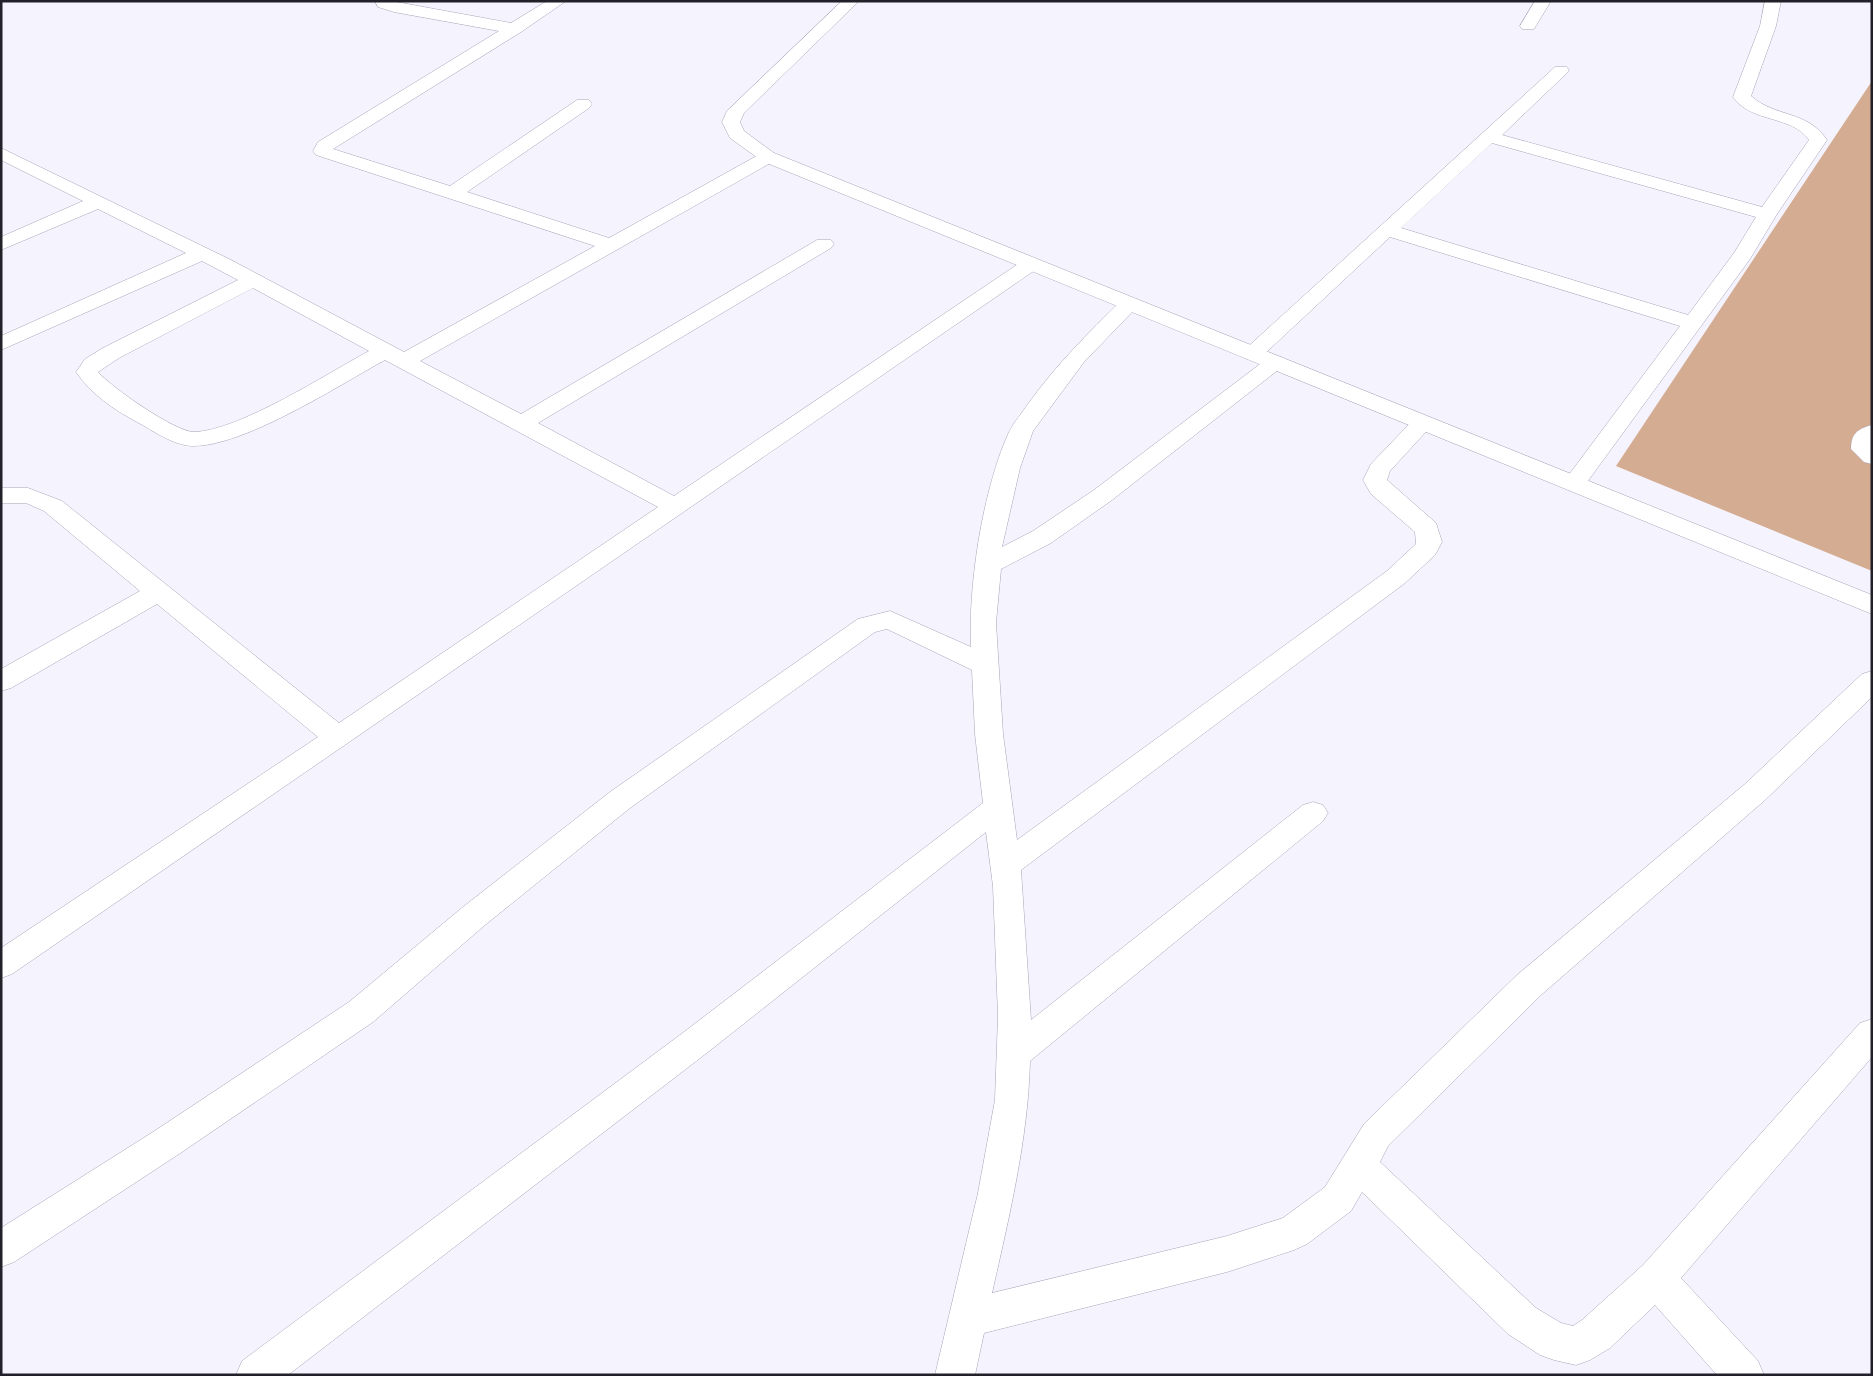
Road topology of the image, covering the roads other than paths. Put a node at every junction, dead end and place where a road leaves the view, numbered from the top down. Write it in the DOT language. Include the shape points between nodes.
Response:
graph roads {
  1 [pos="383,1"];
  2 [pos="558,1"];
  3 [pos="851,1"];
  4 [pos="1774,1"];
  5 [pos="1541,2"];
  6 [pos="1528,26"];
  7 [pos="515,29"];
  8 [pos="1561,72"];
  9 [pos="583,104"];
  10 [pos="1490,137"];
  11 [pos="1,153"];
  12 [pos="768,157"];
  13 [pos="453,193"];
  14 [pos="98,202"];
  15 [pos="1767,214"];
  16 [pos="1387,230"];
  17 [pos="1,244"];
  18 [pos="824,244"];
  19 [pos="612,245"];
  20 [pos="202,253"];
  21 [pos="1031,264"];
  22 [pos="253,280"];
  23 [pos="1129,304"];
  24 [pos="1693,323"];
  25 [pos="1,344"];
  26 [pos="1252,353"];
  27 [pos="395,356"];
  28 [pos="1276,363"];
  29 [pos="1424,423"];
  30 [pos="520,424"];
  31 [pos="1872,432"];
  32 [pos="1872,457"];
  33 [pos="1574,484"];
  34 [pos="1,496"];
  35 [pos="676,507"];
  36 [pos="988,564"];
  37 [pos="158,592"];
  38 [pos="1872,605"];
  39 [pos="986,665"];
  40 [pos="1,680"];
  41 [pos="1872,681"];
  42 [pos="338,738"];
  43 [pos="998,807"];
  44 [pos="1313,813"];
  45 [pos="1006,865"];
  46 [pos="1,964"];
  47 [pos="1872,1033"];
  48 [pos="1013,1055"];
  49 [pos="1359,1166"];
  50 [pos="1,1249"];
  51 [pos="1656,1278"];
  52 [pos="969,1318"];
  53 [pos="256,1375"];
  54 [pos="955,1375"];
  55 [pos="1744,1375"];
  1 -- 7 [label="street" via="394,8"];
  2 -- 7 [label="street"];
  3 -- 12 [label="street" via="736,111 731,122 736,134"];
  4 -- 15 [label="street" via="1742,97 1756,108 1802,125 1815,133 1818,140"];
  5 -- 6 [label="street"];
  7 -- 13 [label="street" via="324,146 322,151"];
  8 -- 10 [label="street"];
  9 -- 13 [label="street"];
  10 -- 15 [label="street"];
  10 -- 16 [label="street"];
  11 -- 14 [label="street"];
  12 -- 19 [label="street"];
  12 -- 21 [label="street"];
  13 -- 19 [label="street"];
  14 -- 17 [label="street"];
  14 -- 20 [label="street"];
  15 -- 24 [label="street" via="1743,255"];
  16 -- 24 [label="street"];
  16 -- 26 [label="street"];
  18 -- 30 [label="street"];
  19 -- 27 [label="street"];
  20 -- 22 [label="street"];
  20 -- 25 [label="street"];
  21 -- 23 [label="street"];
  21 -- 35 [label="street"];
  22 -- 27 [label="street"];
  22 -- 27 [label="street" via="110,353 93,364 88,372 96,384 130,410 190,439 210,439"];
  23 -- 26 [label="street"];
  23 -- 36 [label="street" via="1076,357 1021,431 1008,468"];
  24 -- 33 [label="street"];
  26 -- 28 [label="street"];
  27 -- 30 [label="street"];
  28 -- 29 [label="street"];
  28 -- 36 [label="street" via="1103,495 1042,537"];
  29 -- 33 [label="street"];
  29 -- 45 [label="street" via="1379,469 1375,480 1380,489 1427,529 1430,542 1426,549 1396,577"];
  30 -- 35 [label="street"];
  31 -- 32 [label="street" via="1863,438 1863,449"];
  33 -- 38 [label="street"];
  34 -- 37 [label="street" via="34,496 53,506"];
  35 -- 42 [label="street"];
  36 -- 39 [label="street" via="983,623"];
  37 -- 40 [label="street"];
  37 -- 42 [label="street"];
  39 -- 43 [label="street" via="989,734"];
  39 -- 50 [label="street" via="890,620 867,625 620,800 474,916 361,1012"];
  41 -- 49 [label="street" via="1755,792 1529,985 1376,1134"];
  42 -- 46 [label="street"];
  43 -- 45 [label="street"];
  43 -- 53 [label="street" via="696,1042"];
  44 -- 48 [label="street"];
  45 -- 48 [label="street" via="1015,1016"];
  47 -- 51 [label="street"];
  48 -- 52 [label="street" via="1012,1100"];
  49 -- 51 [label="street" via="1522,1322 1554,1341 1576,1346 1596,1334"];
  49 -- 52 [label="street" via="1338,1199 1294,1232 1227,1254"];
  51 -- 55 [label="street"];
  52 -- 54 [label="street"];
}
